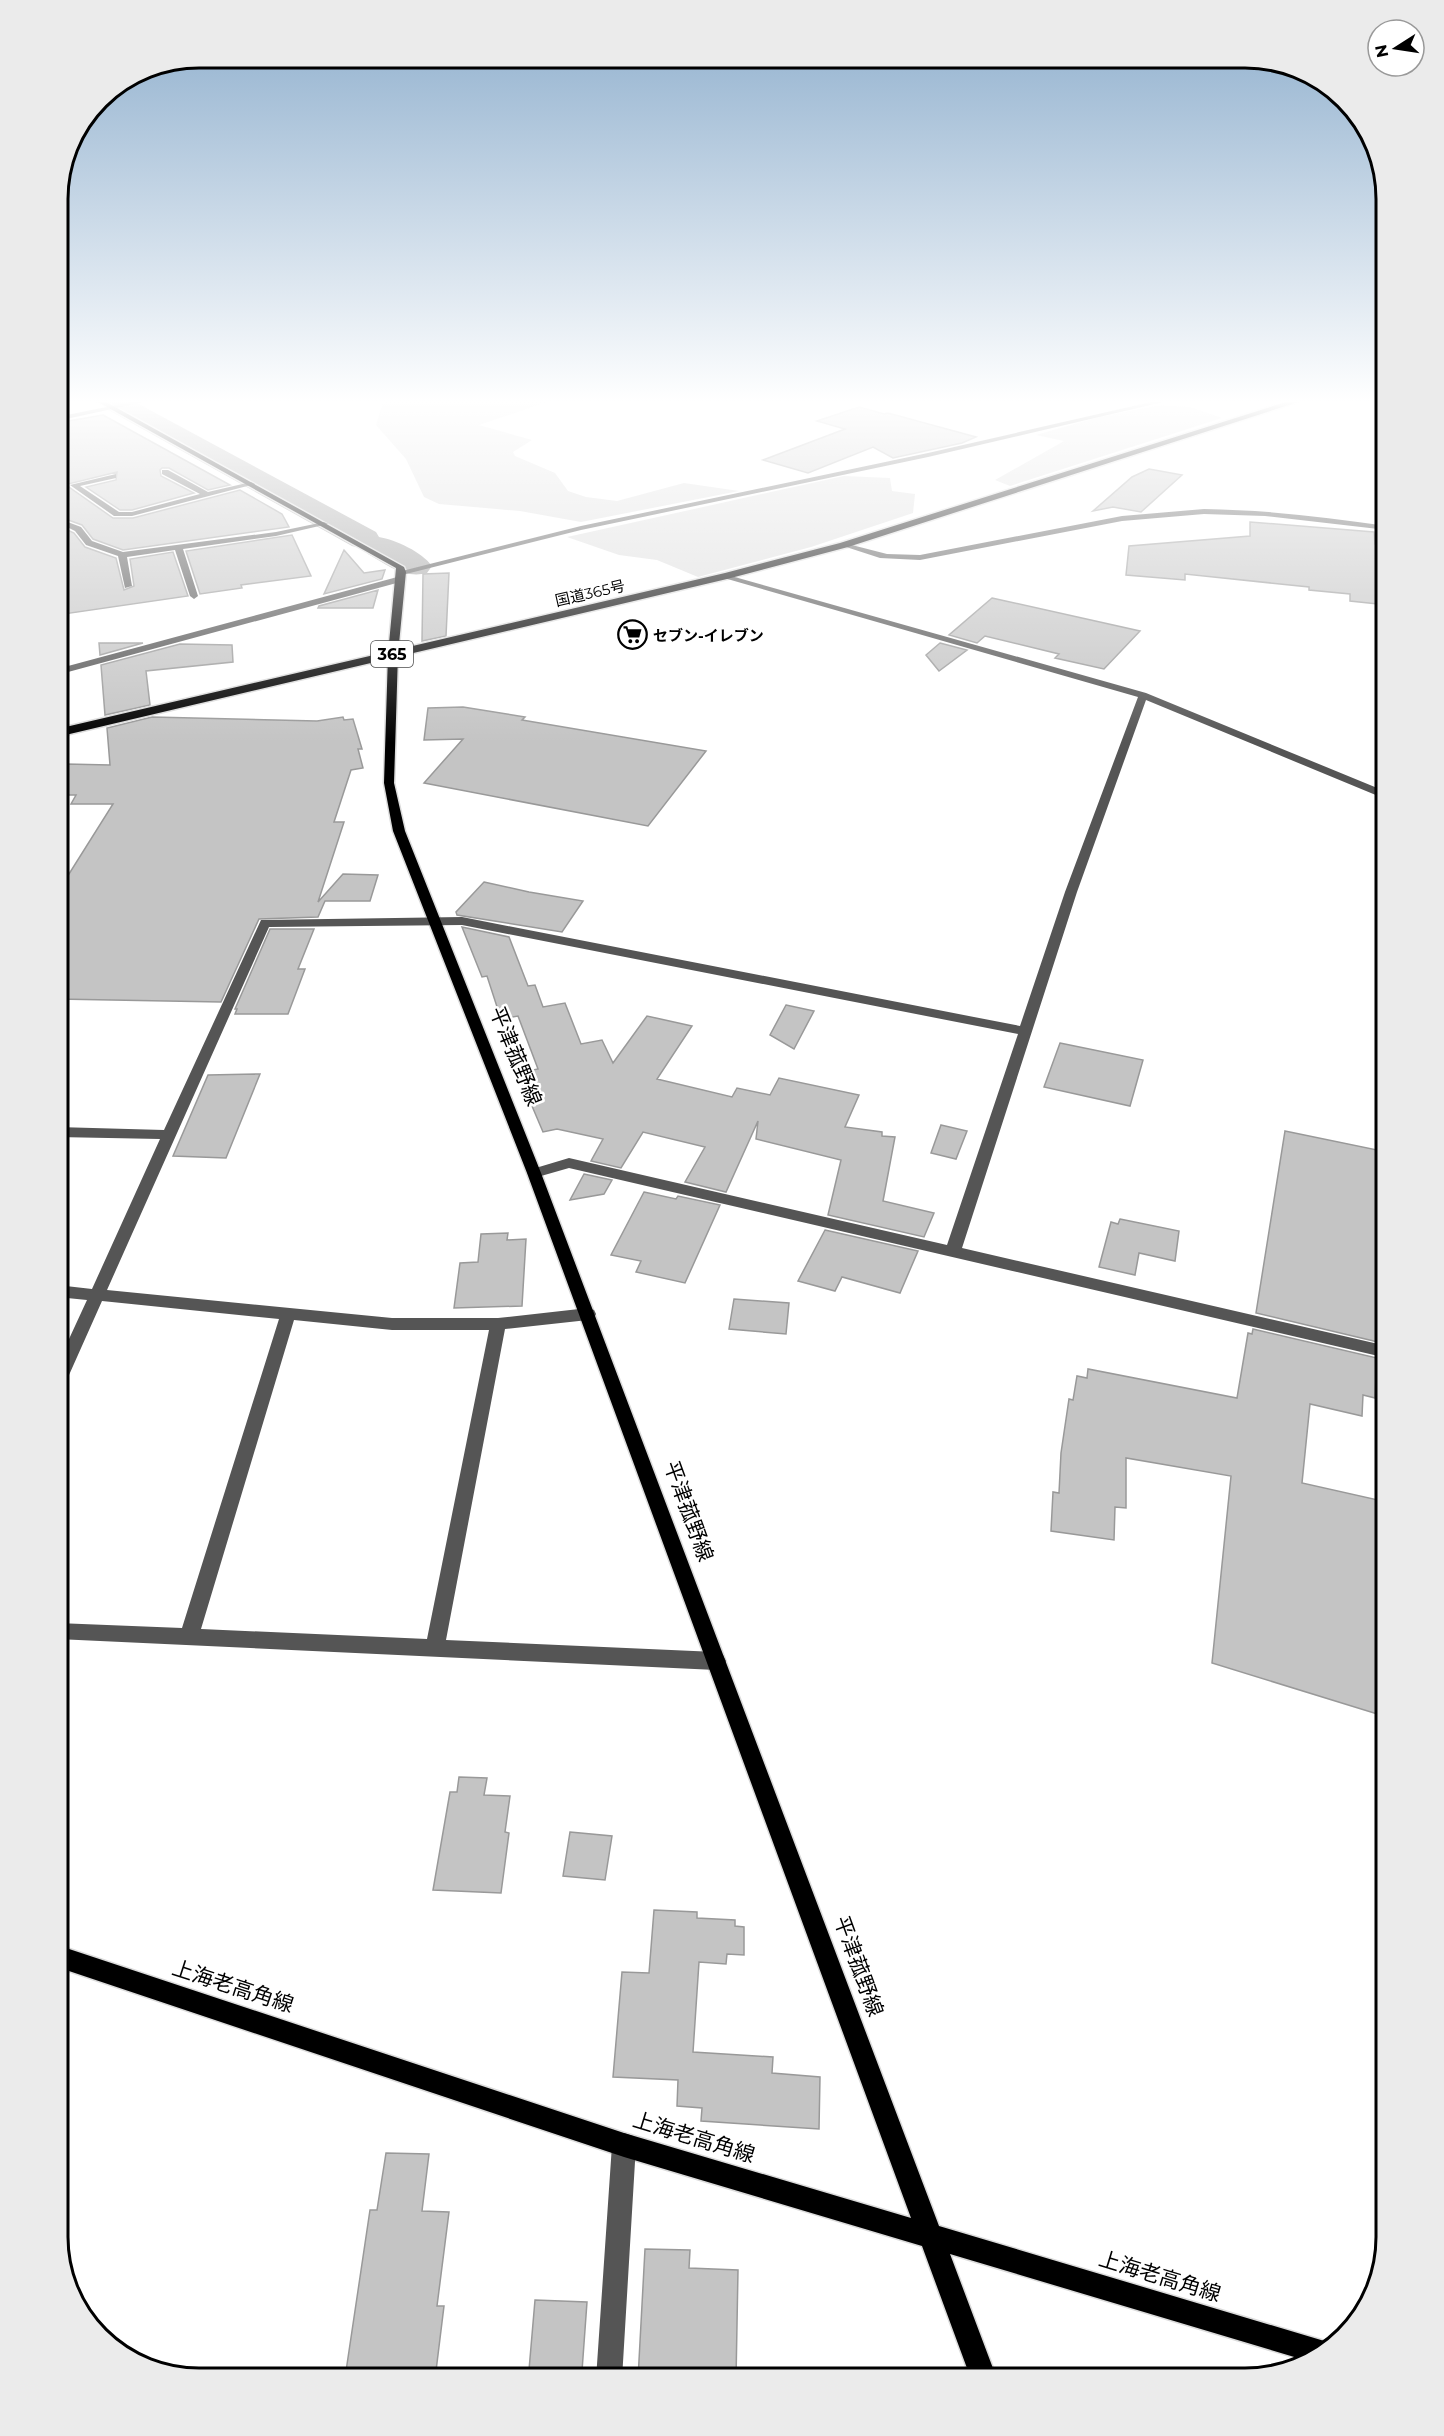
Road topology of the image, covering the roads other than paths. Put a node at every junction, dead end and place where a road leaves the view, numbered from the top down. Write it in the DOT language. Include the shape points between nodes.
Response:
graph roads {
  1 [pos="309,516"];
  2 [pos="640,516"];
  3 [pos="936,516"];
  4 [pos="1151,516"];
  5 [pos="1293,516"];
  6 [pos="68,524"];
  7 [pos="324,524"];
  8 [pos="1376,527"];
  9 [pos="844,545"];
  10 [pos="178,548"];
  11 [pos="122,555"];
  12 [pos="401,575"];
  13 [pos="727,576"];
  14 [pos="128,586"];
  15 [pos="194,596"];
  16 [pos="393,654"];
  17 [pos="68,669"];
  18 [pos="1143,695"];
  19 [pos="68,730"];
  20 [pos="1376,791"];
  21 [pos="433,922"];
  22 [pos="1025,1031"];
  23 [pos="68,1132"];
  24 [pos="169,1135"];
  25 [pos="534,1173"];
  26 [pos="953,1251"];
  27 [pos="67,1292"];
  28 [pos="98,1294"];
  29 [pos="588,1314"];
  30 [pos="288,1315"];
  31 [pos="498,1324"];
  32 [pos="1376,1349"];
  33 [pos="67,1360"];
  34 [pos="67,1631"];
  35 [pos="189,1637"];
  36 [pos="435,1648"];
  37 [pos="716,1661"];
  38 [pos="67,1959"];
  39 [pos="624,2145"];
  40 [pos="931,2236"];
  41 [pos="1313,2349"];
  42 [pos="610,2368"];
  43 [pos="980,2368"];
  1 -- 7 [label="main road"];
  2 -- 12 [label="street"];
  3 -- 9 [label="highway, 国道365号 / 365"];
  4 -- 9 [label="street" via="970,546 923,558 880,556"];
  5 -- 8 [label="street"];
  6 -- 11 [label="street" via="78,528 89,543"];
  7 -- 10 [label="street"];
  7 -- 12 [label="main road" via="400,567"];
  9 -- 13 [label="highway, 国道365号 / 365"];
  10 -- 11 [label="street"];
  10 -- 15 [label="street"];
  11 -- 14 [label="street"];
  12 -- 16 [label="main road, 平津菰野線"];
  12 -- 17 [label="street"];
  13 -- 16 [label="highway, 国道365号 / 365"];
  13 -- 18 [label="street"];
  16 -- 19 [label="highway, 国道365号 / 365"];
  16 -- 21 [label="main road, 平津菰野線" via="389,783 399,831"];
  18 -- 20 [label="street"];
  18 -- 22 [label="street"];
  21 -- 22 [label="street" via="462,921"];
  21 -- 24 [label="street" via="265,923"];
  21 -- 25 [label="main road, 平津菰野線"];
  22 -- 26 [label="street"];
  23 -- 24 [label="street"];
  24 -- 28 [label="street"];
  25 -- 26 [label="street" via="569,1163"];
  25 -- 29 [label="main road, 平津菰野線"];
  26 -- 32 [label="street"];
  27 -- 28 [label="street"];
  28 -- 30 [label="street"];
  28 -- 33 [label="street"];
  29 -- 31 [label="street"];
  29 -- 37 [label="main road, 平津菰野線"];
  30 -- 31 [label="street" via="392,1324"];
  30 -- 35 [label="street"];
  31 -- 36 [label="street"];
  34 -- 35 [label="street"];
  35 -- 36 [label="street"];
  36 -- 37 [label="street"];
  37 -- 40 [label="main road, 平津菰野線"];
  38 -- 39 [label="main road, 上海老高角線"];
  39 -- 40 [label="main road, 上海老高角線"];
  39 -- 42 [label="street"];
  40 -- 41 [label="main road, 上海老高角線"];
  40 -- 43 [label="main road, 平津菰野線"];
}
